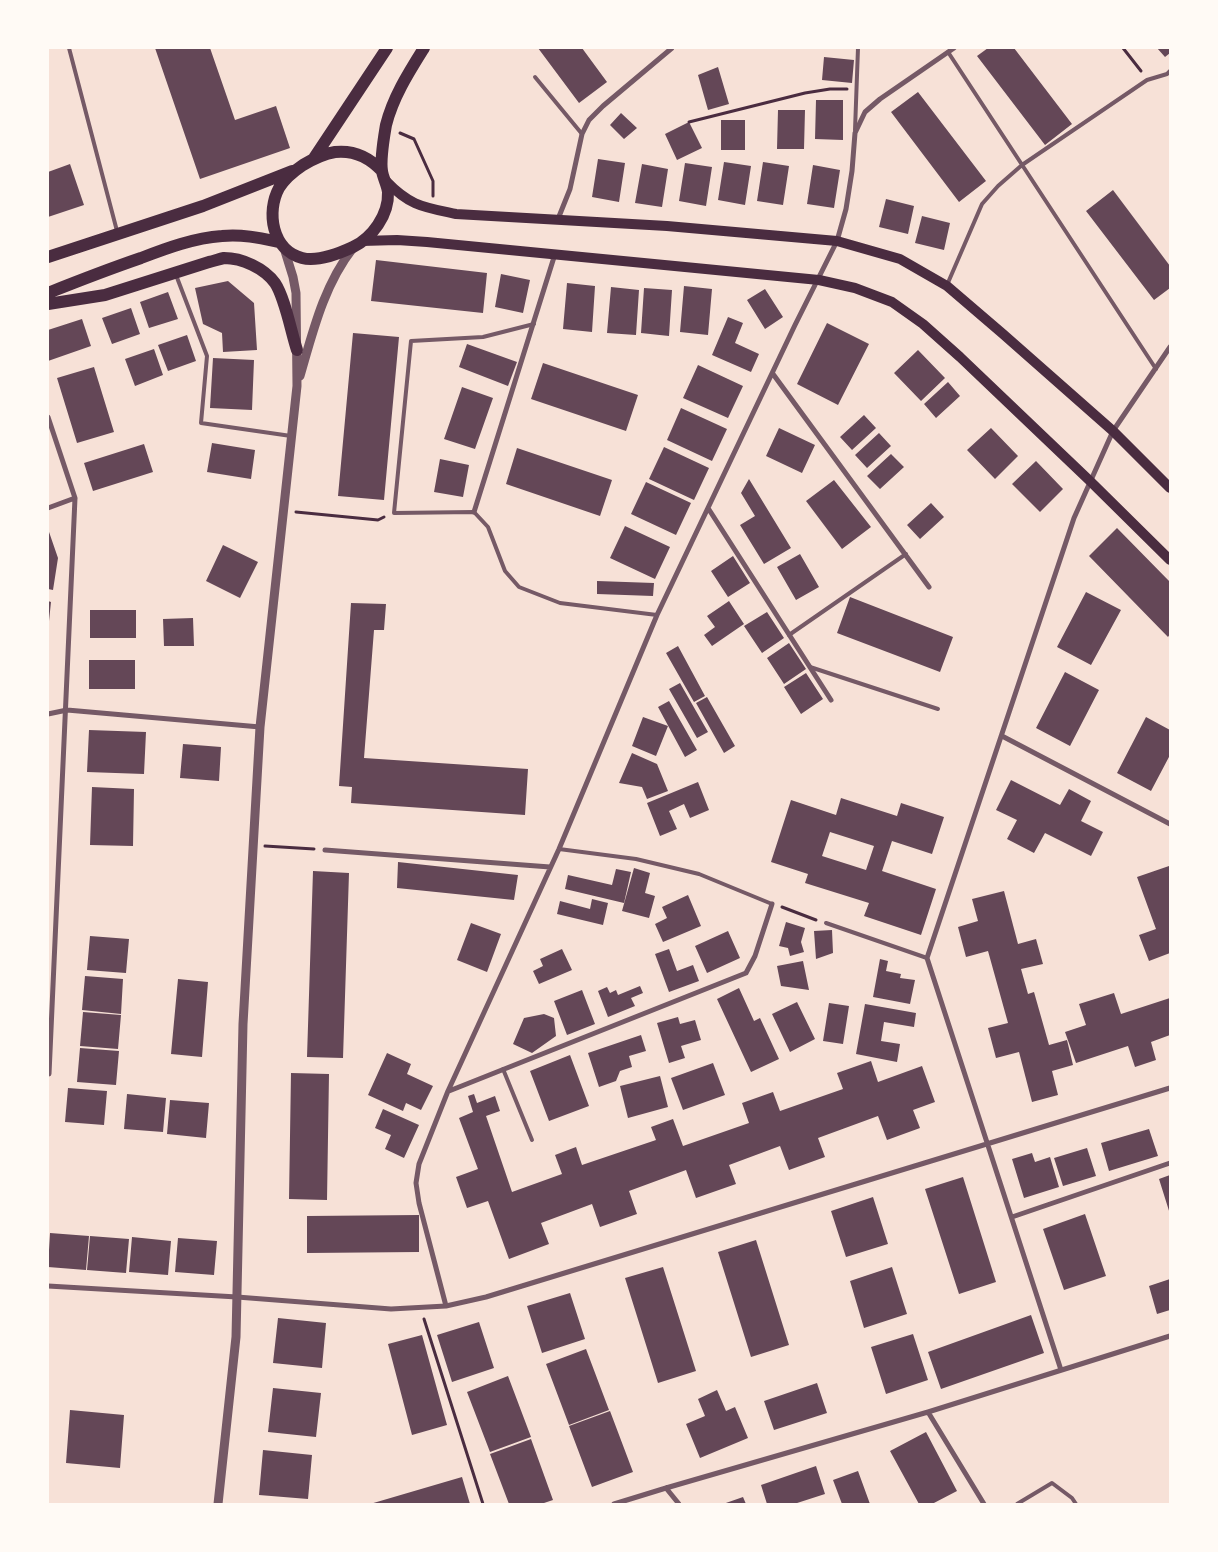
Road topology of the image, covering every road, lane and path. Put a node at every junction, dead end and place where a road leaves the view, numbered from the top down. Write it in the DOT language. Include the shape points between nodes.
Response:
graph roads {
  1 [pos="69,48"];
  2 [pos="387,48"];
  3 [pos="424,48"];
  4 [pos="672,48"];
  5 [pos="858,48"];
  6 [pos="954,48"];
  7 [pos="1123,48"];
  8 [pos="948,52"];
  9 [pos="1170,72"];
  10 [pos="535,77"];
  11 [pos="1147,80"];
  12 [pos="857,89"];
  13 [pos="689,122"];
  14 [pos="386,128"];
  15 [pos="855,133"];
  16 [pos="582,134"];
  17 [pos="314,158"];
  18 [pos="1022,165"];
  19 [pos="296,169"];
  20 [pos="384,176"];
  21 [pos="432,209"];
  22 [pos="558,220"];
  23 [pos="118,234"];
  24 [pos="837,241"];
  25 [pos="282,244"];
  26 [pos="358,244"];
  27 [pos="555,254"];
  28 [pos="48,257"];
  29 [pos="175,273"];
  30 [pos="819,280"];
  31 [pos="947,286"];
  32 [pos="48,294"];
  33 [pos="48,304"];
  34 [pos="534,324"];
  35 [pos="1170,347"];
  36 [pos="297,350"];
  37 [pos="1156,369"];
  38 [pos="773,374"];
  39 [pos="297,386"];
  40 [pos="48,416"];
  41 [pos="1113,432"];
  42 [pos="291,436"];
  43 [pos="1090,481"];
  44 [pos="1170,488"];
  45 [pos="75,498"];
  46 [pos="48,508"];
  47 [pos="708,508"];
  48 [pos="283,511"];
  49 [pos="474,512"];
  50 [pos="394,513"];
  51 [pos="906,554"];
  52 [pos="1170,560"];
  53 [pos="929,587"];
  54 [pos="657,615"];
  55 [pos="790,635"];
  56 [pos="810,667"];
  57 [pos="831,700"];
  58 [pos="938,709"];
  59 [pos="67,710"];
  60 [pos="48,714"];
  61 [pos="260,727"];
  62 [pos="1002,736"];
  63 [pos="1170,824"];
  64 [pos="252,845"];
  65 [pos="559,849"];
  66 [pos="325,850"];
  67 [pos="550,867"];
  68 [pos="772,904"];
  69 [pos="826,923"];
  70 [pos="927,958"];
  71 [pos="503,1069"];
  72 [pos="48,1073"];
  73 [pos="1170,1088"];
  74 [pos="448,1091"];
  75 [pos="532,1140"];
  76 [pos="988,1142"];
  77 [pos="1170,1163"];
  78 [pos="1012,1217"];
  79 [pos="48,1286"];
  80 [pos="237,1297"];
  81 [pos="446,1306"];
  82 [pos="420,1309"];
  83 [pos="1170,1336"];
  84 [pos="1061,1370"];
  85 [pos="928,1412"];
  86 [pos="666,1488"];
  87 [pos="218,1504"];
  88 [pos="483,1504"];
  89 [pos="614,1504"];
  90 [pos="679,1504"];
  91 [pos="984,1504"];
  92 [pos="1016,1504"];
  93 [pos="1076,1504"];
  1 -- 23 [label="lane"];
  2 -- 17 [label="main road"];
  3 -- 14 [label="main road" via="391,107"];
  4 -- 16 [label="street" via="603,106 589,120"];
  5 -- 12 [label="lane"];
  6 -- 8 [label="street"];
  7 -- 11 [label="path"];
  8 -- 15 [label="street" via="865,112"];
  8 -- 18 [label="lane"];
  9 -- 11 [label="lane"];
  10 -- 16 [label="lane"];
  11 -- 18 [label="lane"];
  12 -- 13 [label="path" via="806,93"];
  12 -- 15 [label="lane"];
  14 -- 20 [label="main road"];
  14 -- 21 [label="path" via="414,139 433,181"];
  15 -- 24 [label="street" via="846,209"];
  16 -- 22 [label="street" via="570,189"];
  17 -- 19 [label="main road"];
  17 -- 20 [label="main road" via="328,153 364,156"];
  18 -- 31 [label="lane" via="982,204"];
  18 -- 37 [label="lane"];
  19 -- 23 [label="main road"];
  19 -- 25 [label="main road" via="278,189 274,202 275,231"];
  20 -- 21 [label="main road" via="407,200"];
  20 -- 26 [label="main road" via="388,195 385,209 374,231"];
  21 -- 22 [label="main road" via="456,214"];
  22 -- 24 [label="main road"];
  23 -- 28 [label="main road"];
  24 -- 30 [label="street"];
  24 -- 31 [label="main road" via="900,259"];
  25 -- 26 [label="main road" via="301,258 311,259"];
  25 -- 32 [label="main road" via="248,235 200,239 93,275"];
  25 -- 36 [label="street" via="296,293"];
  26 -- 27 [label="main road" via="417,242"];
  26 -- 39 [label="street" via="333,278 324,298"];
  27 -- 30 [label="main road"];
  27 -- 34 [label="street"];
  29 -- 33 [label="main road" via="105,295"];
  29 -- 36 [label="main road" via="224,258 258,269 275,283"];
  29 -- 42 [label="lane" via="207,356 201,423"];
  30 -- 38 [label="street"];
  30 -- 43 [label="main road" via="855,288 892,302 923,324"];
  31 -- 41 [label="main road"];
  34 -- 49 [label="street"];
  34 -- 50 [label="lane" via="483,337 411,341"];
  35 -- 37 [label="street"];
  36 -- 39 [label="street"];
  37 -- 41 [label="street"];
  38 -- 47 [label="street"];
  38 -- 51 [label="street"];
  39 -- 42 [label="street"];
  40 -- 45 [label="street"];
  41 -- 43 [label="street"];
  41 -- 44 [label="main road"];
  42 -- 48 [label="street"];
  43 -- 52 [label="main road"];
  43 -- 62 [label="street" via="1074,518"];
  45 -- 46 [label="street"];
  45 -- 59 [label="street"];
  47 -- 54 [label="street"];
  47 -- 55 [label="street"];
  48 -- 50 [label="path" via="378,520"];
  48 -- 61 [label="street"];
  49 -- 50 [label="lane"];
  49 -- 54 [label="lane" via="488,528 505,571 519,587 560,603"];
  51 -- 53 [label="street"];
  51 -- 55 [label="lane"];
  54 -- 65 [label="street"];
  55 -- 56 [label="street"];
  56 -- 57 [label="street"];
  56 -- 58 [label="lane"];
  59 -- 60 [label="street"];
  59 -- 61 [label="street"];
  59 -- 72 [label="street"];
  61 -- 64 [label="street"];
  62 -- 63 [label="street"];
  62 -- 70 [label="street"];
  64 -- 66 [label="path"];
  64 -- 80 [label="street" via="242,1024"];
  65 -- 67 [label="street"];
  65 -- 68 [label="lane" via="636,859 699,874"];
  66 -- 67 [label="street"];
  67 -- 74 [label="street"];
  68 -- 69 [label="path"];
  68 -- 71 [label="street" via="746,974"];
  69 -- 70 [label="lane"];
  70 -- 76 [label="street"];
  71 -- 74 [label="street"];
  71 -- 75 [label="lane"];
  73 -- 76 [label="street"];
  74 -- 81 [label="street" via="419,1164 416,1183"];
  76 -- 78 [label="street"];
  76 -- 81 [label="street" via="486,1297"];
  77 -- 78 [label="street"];
  78 -- 84 [label="street"];
  79 -- 80 [label="street"];
  80 -- 82 [label="street"];
  80 -- 87 [label="street" via="236,1337"];
  81 -- 82 [label="street"];
  82 -- 88 [label="path"];
  83 -- 84 [label="street"];
  84 -- 85 [label="street"];
  85 -- 86 [label="street"];
  85 -- 91 [label="street"];
  86 -- 89 [label="street"];
  86 -- 90 [label="street"];
  92 -- 93 [label="lane" via="1052,1484"];
}
